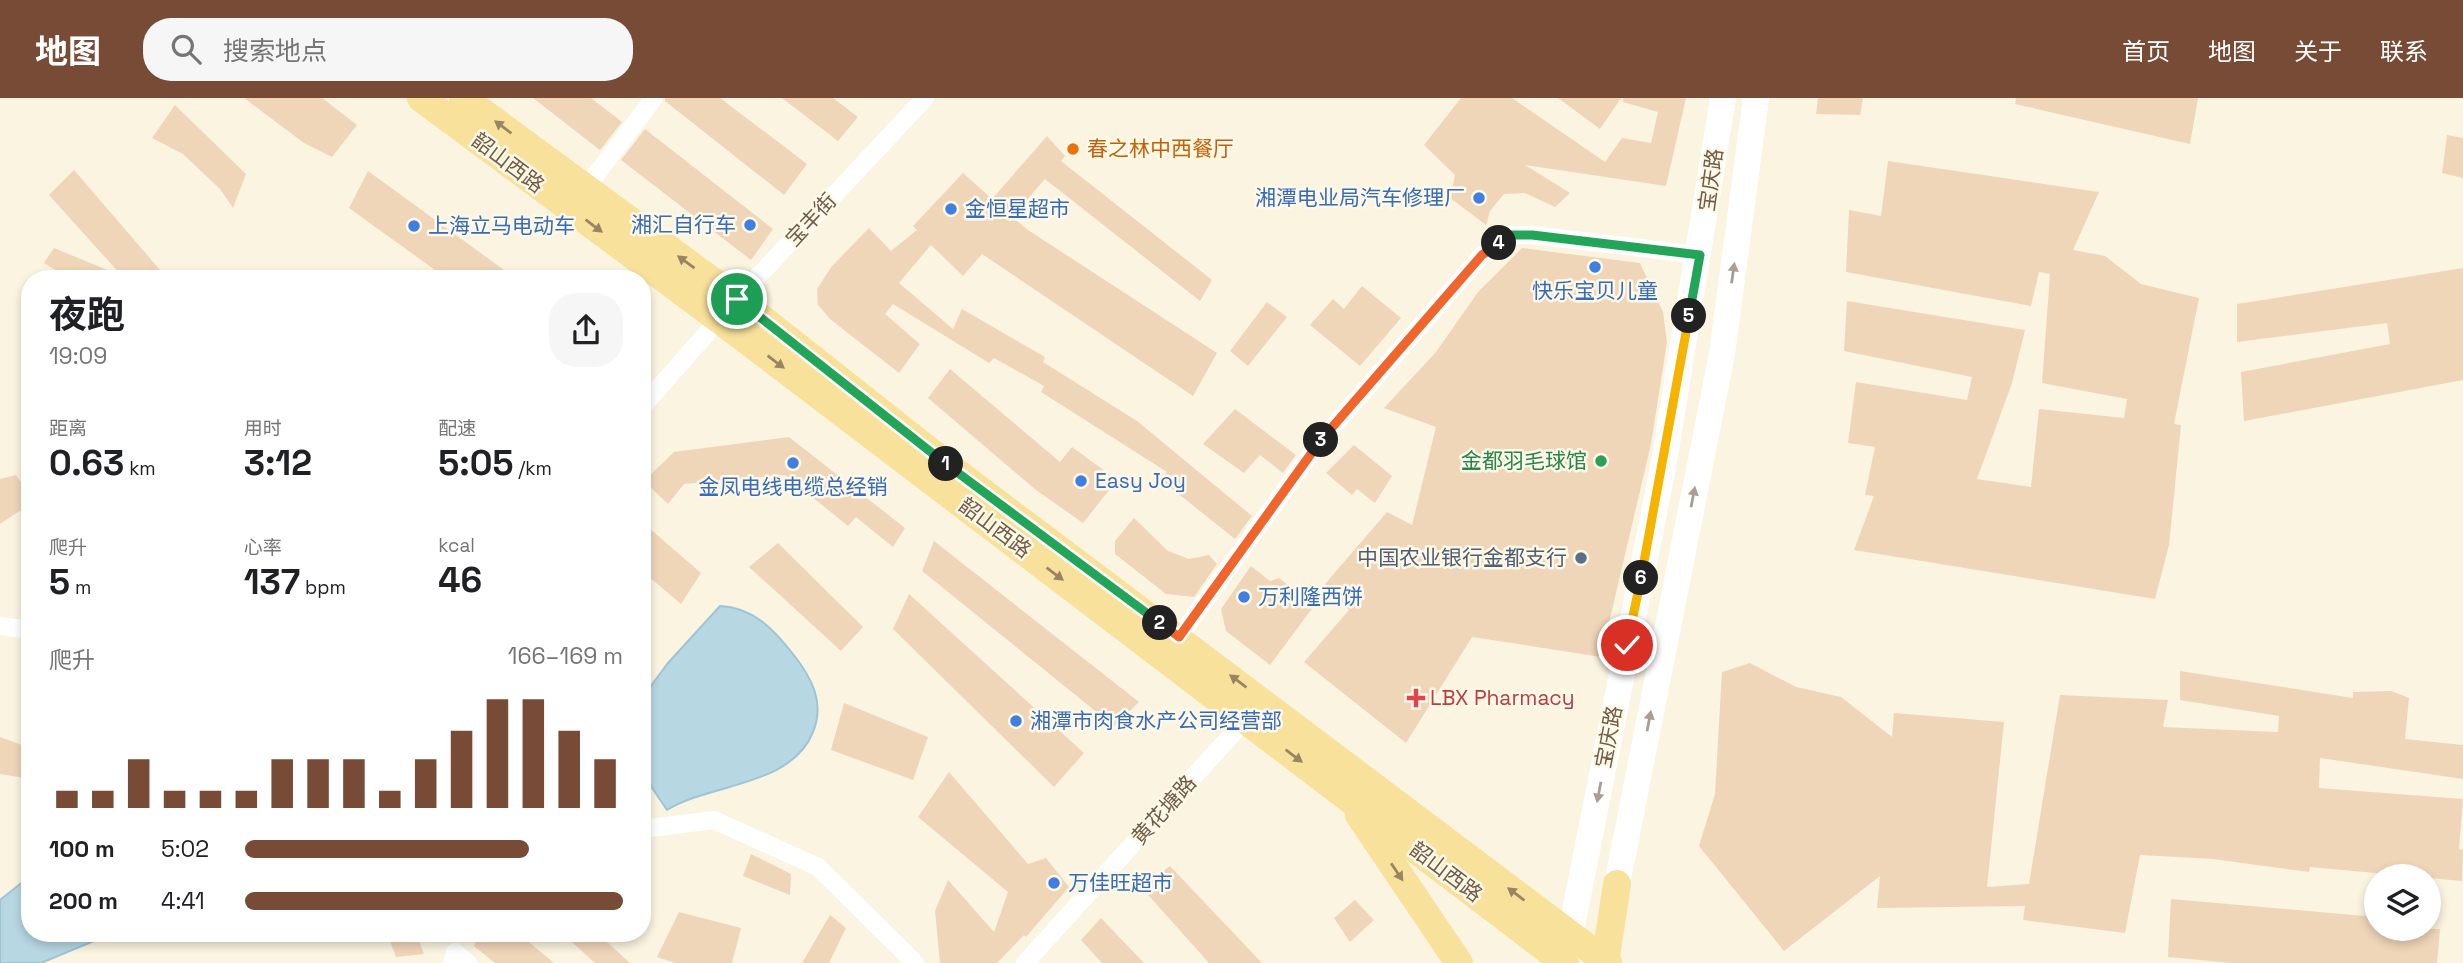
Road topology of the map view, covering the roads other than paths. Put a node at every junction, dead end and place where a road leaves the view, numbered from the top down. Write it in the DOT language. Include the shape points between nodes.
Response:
graph roads {
  1 [pos="421,98"];
  2 [pos="463,98"];
  3 [pos="654,98"];
  4 [pos="925,98"];
  5 [pos="1723,98"];
  6 [pos="1756,98"];
  7 [pos="585,189"];
  8 [pos="1700,255"];
  9 [pos="729,310"];
  10 [pos="651,397"];
  11 [pos="0,626"];
  12 [pos="21,629"];
  13 [pos="1179,637"];
  14 [pos="1246,719"];
  15 [pos="1345,795"];
  16 [pos="651,828"];
  17 [pos="1617,884"];
  18 [pos="1572,928"];
  19 [pos="1606,962"];
  20 [pos="452,963"];
  21 [pos="468,963"];
  22 [pos="915,963"];
  23 [pos="1025,963"];
  24 [pos="1459,963"];
  25 [pos="1566,963"];
  1 -- 9 [label="main road, 韶山西路, one-way"];
  7 -- 2 [label="main road, 韶山西路, one-way"];
  3 -- 7 [label="street"];
  4 -- 9 [label="street, 宝丰街"];
  5 -- 8 [label="street, 宝庆路"];
  17 -- 6 [label="street, 宝庆路, one-way" via="1722,354"];
  9 -- 7 [label="main road, 韶山西路, one-way"];
  8 -- 13 [label="street" via="1532,235 1511,235 1482,255 1318,444"];
  8 -- 18 [label="street, 宝庆路, one-way"];
  9 -- 10 [label="street, 宝丰街"];
  9 -- 13 [label="main road, 韶山西路"];
  9 -- 14 [label="main road, 韶山西路, one-way"];
  11 -- 12 [label="street"];
  18 -- 13 [label="main road, 韶山西路, one-way"];
  14 -- 15 [label="main road, 韶山西路, one-way"];
  14 -- 23 [label="street, 黄花塘路"];
  15 -- 24 [label="main road, one-way"];
  15 -- 25 [label="main road, 韶山西路"];
  16 -- 22 [label="street" via="714,820 818,867"];
  17 -- 19 [label="main road"];
  18 -- 19 [label="main road, 韶山西路"];
  18 -- 25 [label="main road"];
  20 -- 21 [label="street" via="454,952"];
}
